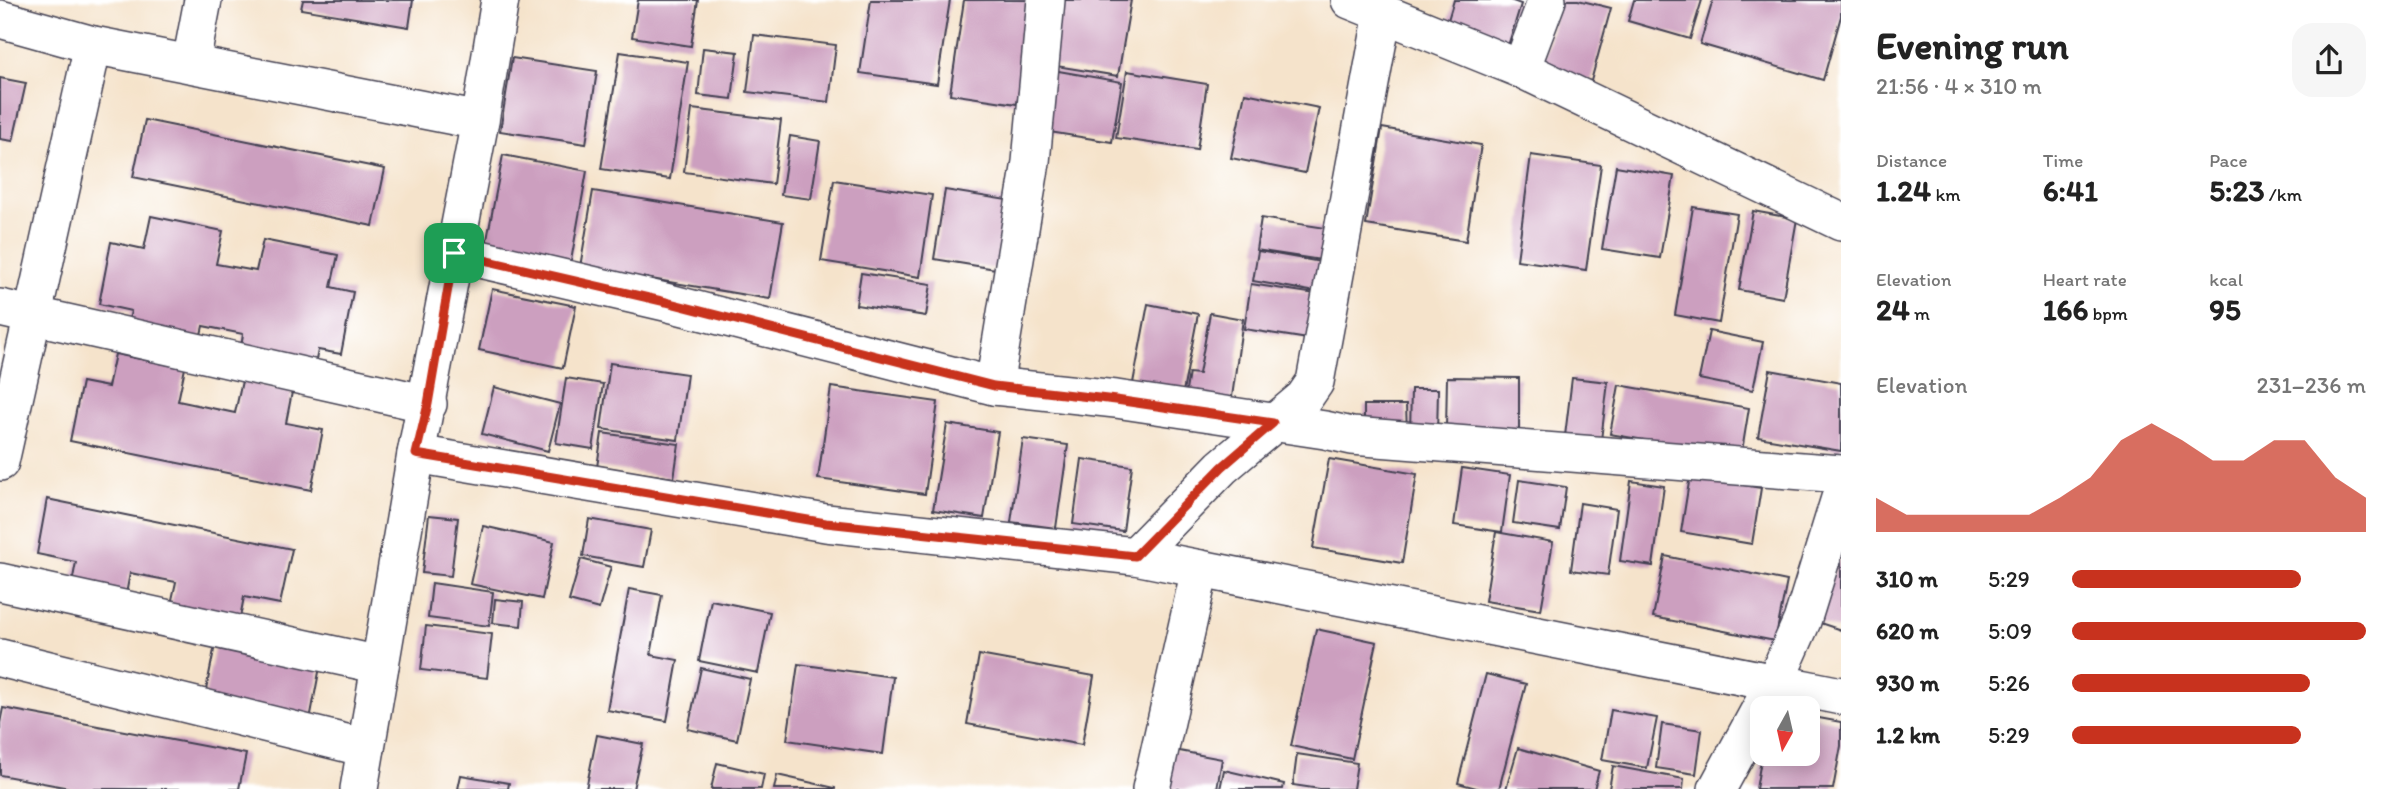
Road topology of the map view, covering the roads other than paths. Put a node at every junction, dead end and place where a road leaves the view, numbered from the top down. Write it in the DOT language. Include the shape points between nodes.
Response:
graph roads {
  1 [pos="203,0"];
  2 [pos="500,0"];
  3 [pos="1046,0"];
  4 [pos="1350,0"];
  5 [pos="1547,0"];
  6 [pos="1383,13"];
  7 [pos="0,19"];
  8 [pos="93,45"];
  9 [pos="191,64"];
  10 [pos="1521,69"];
  11 [pos="480,121"];
  12 [pos="1841,222"];
  13 [pos="454,253"];
  14 [pos="15,312"];
  15 [pos="994,386"];
  16 [pos="428,404"];
  17 [pos="1298,426"];
  18 [pos="416,454"];
  19 [pos="0,462"];
  20 [pos="1841,474"];
  21 [pos="1841,495"];
  22 [pos="1169,563"];
  23 [pos="0,582"];
  24 [pos="0,658"];
  25 [pos="380,665"];
  26 [pos="1775,682"];
  27 [pos="1841,696"];
  28 [pos="366,748"];
  29 [pos="359,789"];
  30 [pos="1151,789"];
  31 [pos="1717,789"];
  1 -- 9 [label="street"];
  2 -- 11 [label="street"];
  3 -- 15 [label="street" via="1031,162"];
  4 -- 6 [label="street"];
  5 -- 10 [label="street"];
  6 -- 10 [label="street"];
  6 -- 17 [label="street" via="1315,382 1304,398"];
  7 -- 8 [label="street"];
  8 -- 9 [label="street"];
  8 -- 14 [label="street"];
  9 -- 11 [label="street"];
  10 -- 12 [label="street"];
  11 -- 13 [label="street"];
  13 -- 15 [label="street"];
  13 -- 16 [label="street"];
  14 -- 16 [label="street"];
  14 -- 19 [label="street"];
  15 -- 17 [label="street"];
  16 -- 18 [label="street"];
  17 -- 20 [label="street" via="1352,436"];
  17 -- 22 [label="street" via="1222,467"];
  18 -- 22 [label="street" via="826,523"];
  18 -- 25 [label="street"];
  21 -- 26 [label="street" via="1802,621"];
  22 -- 26 [label="street"];
  22 -- 30 [label="street"];
  23 -- 25 [label="street"];
  24 -- 28 [label="street"];
  25 -- 28 [label="street"];
  26 -- 27 [label="street"];
  26 -- 31 [label="street"];
  28 -- 29 [label="street"];
}
